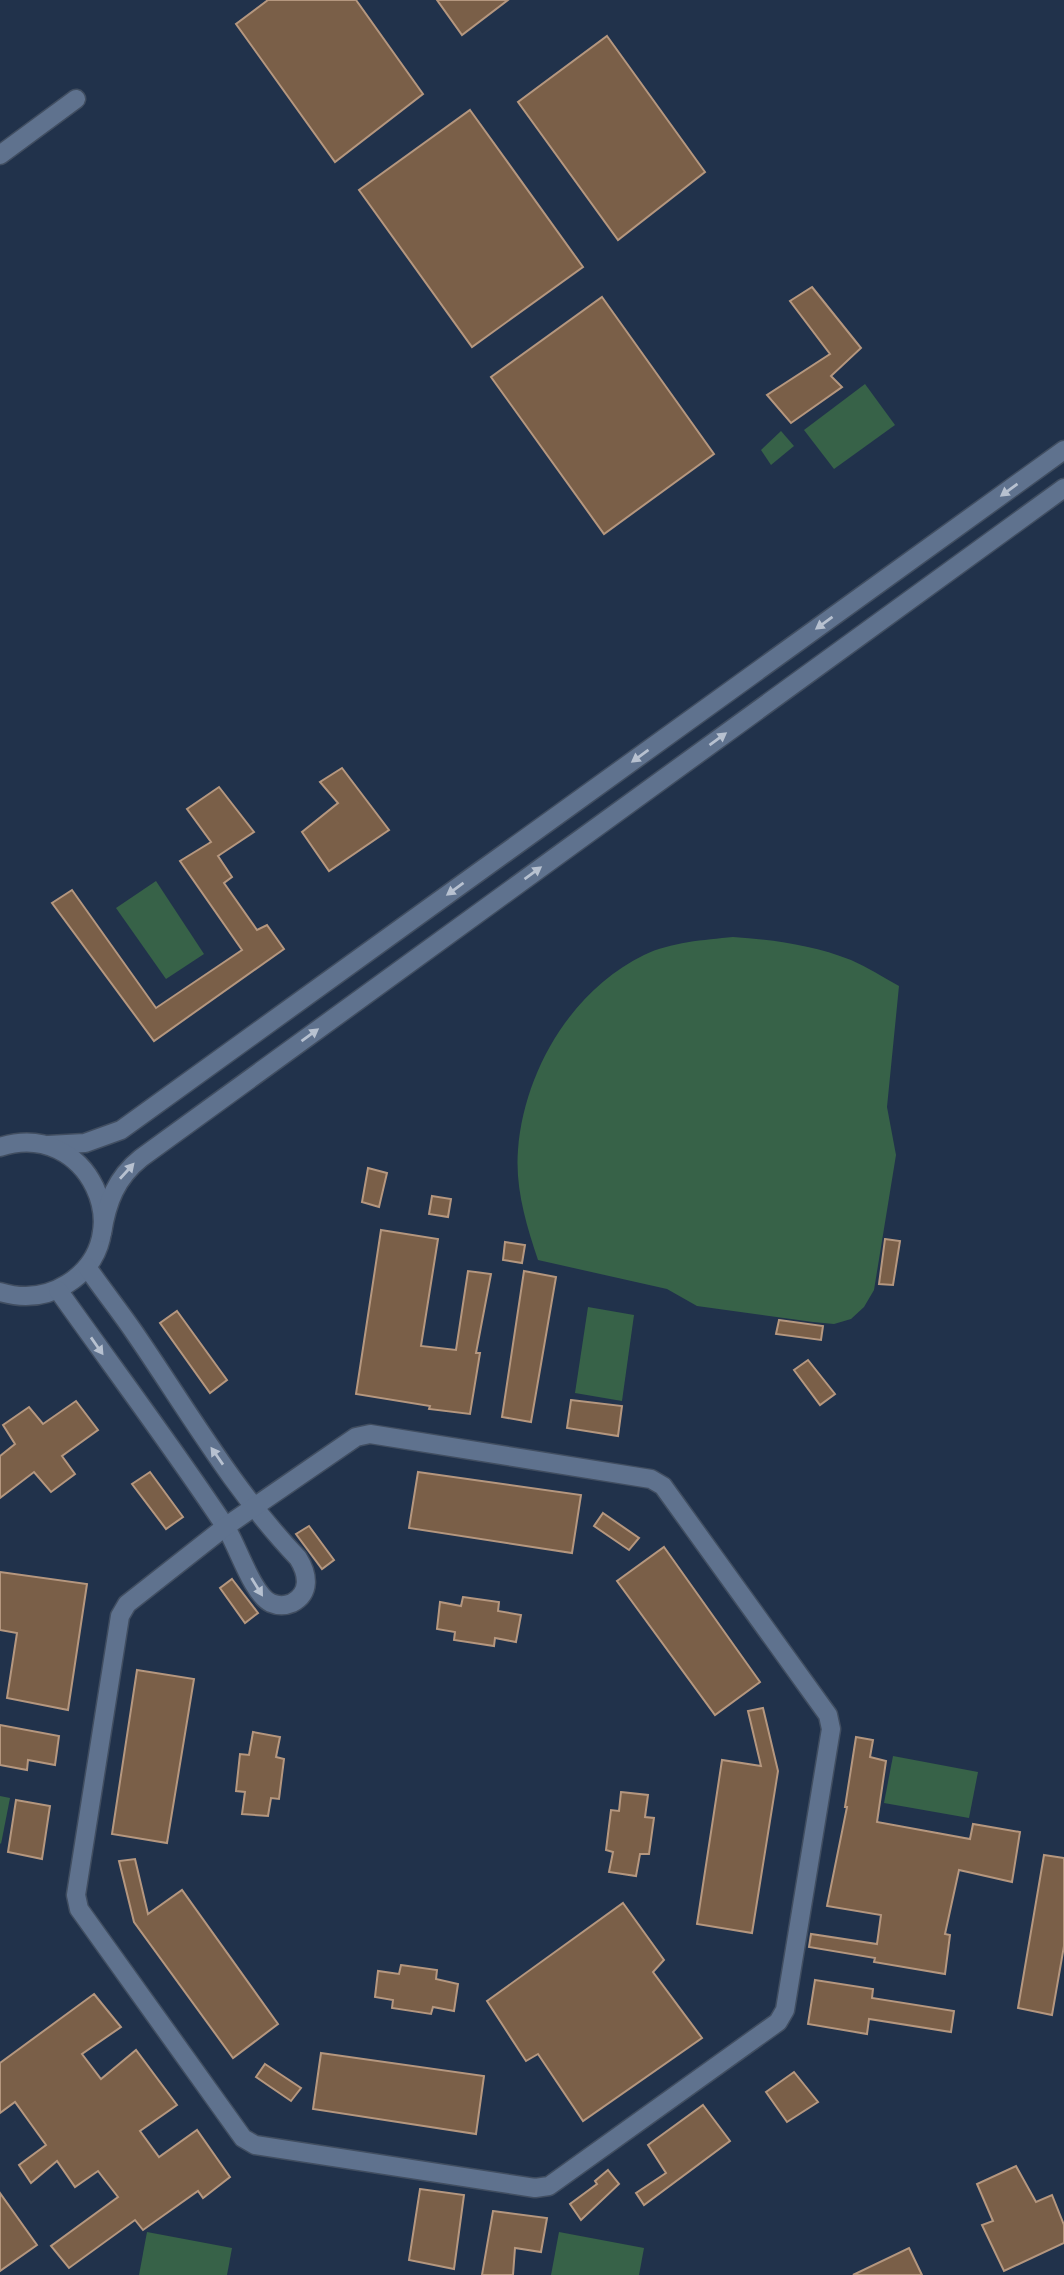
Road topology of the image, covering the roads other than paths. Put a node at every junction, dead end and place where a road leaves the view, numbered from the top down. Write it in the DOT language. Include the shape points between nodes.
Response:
graph roads {
  1 [pos="76,99"];
  2 [pos="0,155"];
  3 [pos="1064,450"];
  4 [pos="1064,488"];
  5 [pos="0,1137"];
  6 [pos="41,1144"];
  7 [pos="0,1147"];
  8 [pos="102,1233"];
  9 [pos="87,1267"];
  10 [pos="58,1290"];
  11 [pos="1,1293"];
  12 [pos="187,1415"];
  13 [pos="162,1433"];
  14 [pos="253,1507"];
  15 [pos="225,1527"];
  1 -- 2 [label="street"];
  3 -- 6 [label="street, one-way" via="121,1130 85,1143"];
  8 -- 4 [label="street, one-way" via="111,1194 141,1158"];
  5 -- 6 [label="street"];
  6 -- 7 [label="street"];
  6 -- 8 [label="street" via="72,1158 91,1179 103,1214"];
  8 -- 9 [label="street"];
  9 -- 10 [label="street"];
  9 -- 12 [label="street"];
  10 -- 11 [label="street" via="20,1297"];
  10 -- 13 [label="street, one-way"];
  12 -- 13 [label="street"];
  14 -- 12 [label="street, one-way"];
  13 -- 15 [label="street"];
  14 -- 15 [label="street"];
  15 -- 14 [label="street, one-way" via="262,1597 273,1605 286,1606 297,1600 305,1592 304,1567"];
  14 -- 15 [label="street" via="356,1437 370,1434 651,1479 663,1486 828,1715 831,1729 785,2010 778,2022 549,2186 535,2188 255,2145 243,2138 79,1909 76,1895 120,1616 127,1604"];
}
